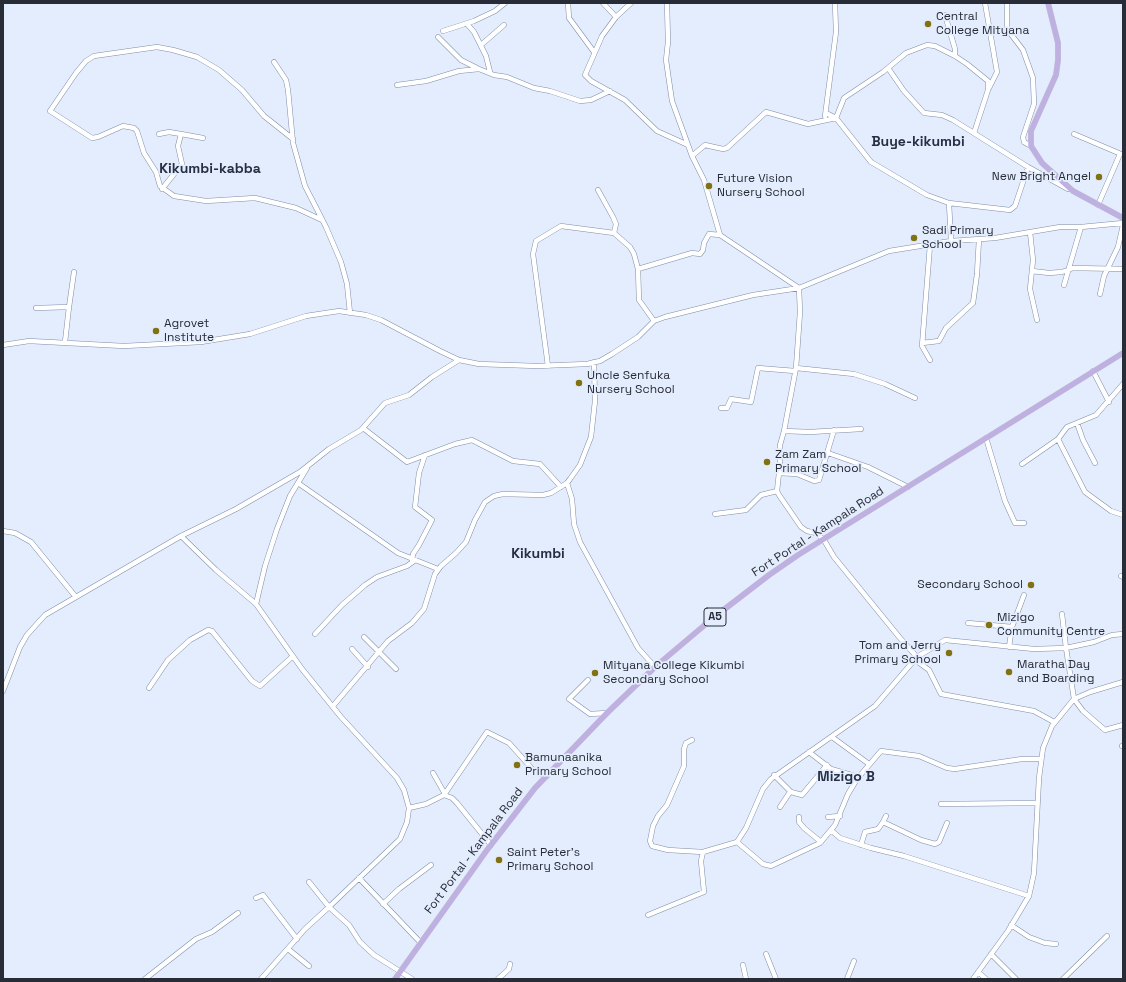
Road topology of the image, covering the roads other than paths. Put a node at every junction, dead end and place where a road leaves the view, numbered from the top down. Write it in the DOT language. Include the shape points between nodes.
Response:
graph roads {
  1 [pos="506,3"];
  2 [pos="568,3"];
  3 [pos="603,3"];
  4 [pos="631,3"];
  5 [pos="667,3"];
  6 [pos="835,3"];
  7 [pos="985,3"];
  8 [pos="1007,3"];
  9 [pos="1048,3"];
  10 [pos="945,15"];
  11 [pos="616,17"];
  12 [pos="468,24"];
  13 [pos="504,25"];
  14 [pos="443,32"];
  15 [pos="438,37"];
  16 [pos="481,45"];
  17 [pos="594,52"];
  18 [pos="955,56"];
  19 [pos="274,62"];
  20 [pos="888,68"];
  21 [pos="479,69"];
  22 [pos="490,72"];
  23 [pos="397,85"];
  24 [pos="988,90"];
  25 [pos="610,91"];
  26 [pos="826,113"];
  27 [pos="836,118"];
  28 [pos="824,121"];
  29 [pos="974,133"];
  30 [pos="159,134"];
  31 [pos="181,134"];
  32 [pos="1074,134"];
  33 [pos="203,138"];
  34 [pos="293,139"];
  35 [pos="688,146"];
  36 [pos="1031,146"];
  37 [pos="1122,154"];
  38 [pos="692,156"];
  39 [pos="1028,167"];
  40 [pos="162,189"];
  41 [pos="598,190"];
  42 [pos="1072,191"];
  43 [pos="949,204"];
  44 [pos="1098,205"];
  45 [pos="1123,218"];
  46 [pos="322,220"];
  47 [pos="1123,224"];
  48 [pos="1080,227"];
  49 [pos="1030,232"];
  50 [pos="614,233"];
  51 [pos="720,235"];
  52 [pos="979,239"];
  53 [pos="951,241"];
  54 [pos="930,246"];
  55 [pos="1070,268"];
  56 [pos="638,269"];
  57 [pos="1108,269"];
  58 [pos="1123,269"];
  59 [pos="1032,271"];
  60 [pos="74,272"];
  61 [pos="1064,285"];
  62 [pos="799,288"];
  63 [pos="1100,294"];
  64 [pos="69,307"];
  65 [pos="36,308"];
  66 [pos="350,312"];
  67 [pos="1038,320"];
  68 [pos="654,321"];
  69 [pos="65,342"];
  70 [pos="922,342"];
  71 [pos="3,345"];
  72 [pos="1123,353"];
  73 [pos="459,360"];
  74 [pos="930,360"];
  75 [pos="594,362"];
  76 [pos="548,366"];
  77 [pos="795,369"];
  78 [pos="1093,371"];
  79 [pos="1123,384"];
  80 [pos="914,398"];
  81 [pos="1109,402"];
  82 [pos="721,408"];
  83 [pos="1077,423"];
  84 [pos="363,428"];
  85 [pos="861,429"];
  86 [pos="834,430"];
  87 [pos="784,431"];
  88 [pos="986,438"];
  89 [pos="1058,439"];
  90 [pos="828,453"];
  91 [pos="425,455"];
  92 [pos="1095,463"];
  93 [pos="1022,464"];
  94 [pos="308,466"];
  95 [pos="779,473"];
  96 [pos="298,483"];
  97 [pos="567,483"];
  98 [pos="561,487"];
  99 [pos="908,487"];
  100 [pos="777,491"];
  101 [pos="715,514"];
  102 [pos="1123,515"];
  103 [pos="1024,523"];
  104 [pos="3,531"];
  105 [pos="181,536"];
  106 [pos="824,540"];
  107 [pos="413,560"];
  108 [pos="438,569"];
  109 [pos="1024,595"];
  110 [pos="75,596"];
  111 [pos="256,604"];
  112 [pos="1062,614"];
  113 [pos="968,623"];
  114 [pos="1012,627"];
  115 [pos="315,634"];
  116 [pos="1123,634"];
  117 [pos="364,637"];
  118 [pos="1009,647"];
  119 [pos="1066,648"];
  120 [pos="352,649"];
  121 [pos="379,653"];
  122 [pos="293,656"];
  123 [pos="916,658"];
  124 [pos="368,666"];
  125 [pos="655,667"];
  126 [pos="396,669"];
  127 [pos="588,680"];
  128 [pos="1123,682"];
  129 [pos="149,688"];
  130 [pos="3,690"];
  131 [pos="1074,699"];
  132 [pos="332,706"];
  133 [pos="607,714"];
  134 [pos="1054,722"];
  135 [pos="1123,725"];
  136 [pos="832,737"];
  137 [pos="692,740"];
  138 [pos="809,752"];
  139 [pos="1041,759"];
  140 [pos="869,764"];
  141 [pos="826,765"];
  142 [pos="433,773"];
  143 [pos="547,776"];
  144 [pos="774,776"];
  145 [pos="858,777"];
  146 [pos="790,792"];
  147 [pos="444,794"];
  148 [pos="1037,803"];
  149 [pos="941,804"];
  150 [pos="780,807"];
  151 [pos="409,808"];
  152 [pos="840,816"];
  153 [pos="886,816"];
  154 [pos="799,817"];
  155 [pos="828,817"];
  156 [pos="884,822"];
  157 [pos="947,823"];
  158 [pos="832,831"];
  159 [pos="737,842"];
  160 [pos="821,842"];
  161 [pos="491,845"];
  162 [pos="861,845"];
  163 [pos="703,852"];
  164 [pos="431,865"];
  165 [pos="359,878"];
  166 [pos="309,882"];
  167 [pos="1029,896"];
  168 [pos="256,898"];
  169 [pos="382,904"];
  170 [pos="329,907"];
  171 [pos="238,913"];
  172 [pos="648,915"];
  173 [pos="1012,925"];
  174 [pos="1107,936"];
  175 [pos="297,939"];
  176 [pos="420,942"];
  177 [pos="1056,944"];
  178 [pos="288,949"];
  179 [pos="766,954"];
  180 [pos="992,954"];
  181 [pos="854,961"];
  182 [pos="510,964"];
  183 [pos="743,965"];
  184 [pos="309,966"];
  185 [pos="401,971"];
  186 [pos="978,972"];
  187 [pos="145,979"];
  188 [pos="261,979"];
  189 [pos="395,979"];
  190 [pos="412,979"];
  191 [pos="498,979"];
  192 [pos="746,979"];
  193 [pos="776,979"];
  194 [pos="847,979"];
  195 [pos="973,979"];
  196 [pos="986,979"];
  197 [pos="1016,979"];
  198 [pos="1063,979"];
  1 -- 12 [label="street"];
  2 -- 17 [label="street" via="570,18"];
  3 -- 11 [label="street"];
  4 -- 11 [label="street"];
  5 -- 35 [label="street" via="667,73 672,101"];
  6 -- 26 [label="street" via="836,32"];
  7 -- 24 [label="street" via="997,72"];
  8 -- 36 [label="street" via="1007,29 1023,50 1033,78 1034,104 1023,137 1024,142"];
  9 -- 36 [label="main road" via="1058,43 1058,60 1056,75 1031,131"];
  10 -- 18 [label="street"];
  11 -- 17 [label="street"];
  12 -- 14 [label="street"];
  12 -- 16 [label="street"];
  13 -- 16 [label="street"];
  15 -- 21 [label="street" via="460,60"];
  16 -- 22 [label="street"];
  17 -- 25 [label="street" via="585,75"];
  18 -- 20 [label="street" via="927,45 906,53"];
  18 -- 24 [label="street" via="986,78"];
  19 -- 34 [label="street" via="286,80"];
  20 -- 27 [label="street" via="844,98"];
  20 -- 29 [label="street" via="924,113 942,115"];
  21 -- 22 [label="street"];
  21 -- 23 [label="street"];
  22 -- 25 [label="street" via="494,76 507,77 534,88 580,101 591,100"];
  24 -- 29 [label="street"];
  25 -- 35 [label="street" via="625,100 657,132"];
  26 -- 27 [label="street"];
  26 -- 28 [label="street"];
  27 -- 28 [label="street"];
  27 -- 43 [label="street" via="871,162 927,195"];
  28 -- 38 [label="street" via="808,124 766,112 727,148 705,145"];
  29 -- 39 [label="street"];
  30 -- 31 [label="street"];
  31 -- 33 [label="street"];
  31 -- 40 [label="street" via="178,146 182,164"];
  32 -- 37 [label="street"];
  34 -- 40 [label="street" via="264,116 231,80 197,57 157,48 94,56 76,73 51,112 92,138 98,138 124,126 134,128"];
  34 -- 46 [label="street" via="305,186"];
  35 -- 38 [label="street"];
  36 -- 42 [label="main road" via="1042,163"];
  37 -- 44 [label="street"];
  38 -- 51 [label="street" via="704,180"];
  39 -- 42 [label="street"];
  39 -- 43 [label="street" via="1015,206 1010,210"];
  40 -- 46 [label="street" via="174,196 201,200 255,198 278,203"];
  41 -- 50 [label="street" via="616,224"];
  42 -- 44 [label="main road"];
  43 -- 53 [label="street"];
  44 -- 45 [label="main road"];
  46 -- 66 [label="street" via="341,262 347,284"];
  47 -- 48 [label="street"];
  47 -- 57 [label="street" via="1118,247"];
  48 -- 49 [label="street"];
  48 -- 55 [label="street"];
  49 -- 52 [label="street"];
  49 -- 59 [label="street"];
  50 -- 56 [label="street" via="630,247"];
  50 -- 76 [label="street" via="565,226 536,241 533,254"];
  51 -- 56 [label="street" via="709,234 700,254"];
  51 -- 62 [label="street"];
  52 -- 53 [label="street"];
  52 -- 70 [label="street" via="973,303 946,328 939,341"];
  53 -- 54 [label="street"];
  54 -- 62 [label="street" via="889,250"];
  54 -- 70 [label="street"];
  55 -- 57 [label="street"];
  55 -- 59 [label="street" via="1057,273"];
  55 -- 61 [label="street"];
  56 -- 68 [label="street" via="639,300"];
  57 -- 58 [label="street"];
  57 -- 63 [label="street"];
  59 -- 67 [label="street" via="1030,289"];
  60 -- 64 [label="street"];
  62 -- 68 [label="street" via="753,295"];
  62 -- 77 [label="street" via="800,312"];
  64 -- 65 [label="street"];
  64 -- 69 [label="street"];
  66 -- 69 [label="street" via="319,313 250,334 201,342 124,346"];
  66 -- 73 [label="street" via="380,320"];
  68 -- 75 [label="street" via="638,337 600,361"];
  69 -- 71 [label="street" via="29,341"];
  70 -- 74 [label="street" via="923,350"];
  72 -- 78 [label="main road, Fort Portal - Kampala Road / A5"];
  73 -- 76 [label="street" via="479,364"];
  73 -- 84 [label="street" via="409,395 385,403"];
  75 -- 76 [label="street"];
  75 -- 97 [label="street" via="595,401 591,436 580,465"];
  77 -- 80 [label="street" via="854,374 885,384"];
  77 -- 82 [label="street" via="758,368 752,402 731,399 727,408"];
  77 -- 87 [label="street"];
  78 -- 81 [label="street"];
  78 -- 88 [label="main road, Fort Portal - Kampala Road / A5"];
  79 -- 81 [label="street"];
  81 -- 83 [label="street" via="1096,415"];
  83 -- 89 [label="street"];
  83 -- 92 [label="street"];
  84 -- 91 [label="street" via="405,461"];
  84 -- 94 [label="street" via="329,449"];
  85 -- 86 [label="street"];
  86 -- 87 [label="street"];
  86 -- 90 [label="street"];
  87 -- 95 [label="street" via="780,445"];
  88 -- 99 [label="main road, Fort Portal - Kampala Road / A5"];
  88 -- 103 [label="street" via="1007,506 1015,523"];
  89 -- 93 [label="street"];
  89 -- 102 [label="street" via="1086,492 1111,511"];
  90 -- 95 [label="street" via="822,474 817,481 797,474"];
  90 -- 99 [label="street" via="868,467"];
  91 -- 98 [label="street" via="472,440 513,461 540,464"];
  91 -- 107 [label="street" via="415,507 432,520"];
  94 -- 96 [label="street"];
  94 -- 105 [label="street" via="236,509"];
  95 -- 100 [label="street"];
  96 -- 107 [label="street" via="381,542"];
  96 -- 111 [label="street" via="277,529"];
  97 -- 98 [label="street"];
  97 -- 125 [label="street" via="580,542 638,648"];
  98 -- 108 [label="street" via="543,495 503,494 490,498 479,510 464,545"];
  99 -- 106 [label="main road, Fort Portal - Kampala Road / A5"];
  100 -- 101 [label="street" via="762,495 746,510"];
  100 -- 106 [label="street" via="801,527 816,533"];
  104 -- 110 [label="street" via="15,533 32,542"];
  105 -- 110 [label="street"];
  105 -- 111 [label="street"];
  106 -- 123 [label="street" via="834,557"];
  106 -- 125 [label="main road, Fort Portal - Kampala Road / A5" via="769,575"];
  107 -- 108 [label="street"];
  107 -- 115 [label="street" via="407,566 377,577 365,585"];
  108 -- 121 [label="street" via="424,609 412,623 388,640"];
  109 -- 114 [label="street"];
  110 -- 130 [label="street" via="45,615 27,635"];
  111 -- 122 [label="street"];
  112 -- 119 [label="street"];
  113 -- 114 [label="street"];
  114 -- 118 [label="street"];
  116 -- 119 [label="street"];
  117 -- 121 [label="street"];
  118 -- 119 [label="street"];
  118 -- 123 [label="street" via="946,640"];
  119 -- 131 [label="street"];
  120 -- 124 [label="street"];
  121 -- 124 [label="street"];
  121 -- 126 [label="street"];
  122 -- 129 [label="street" via="260,686 252,681 212,631 208,630 190,640 168,660"];
  122 -- 132 [label="street"];
  123 -- 134 [label="street" via="929,670 941,694 1034,712"];
  123 -- 136 [label="street" via="875,706"];
  124 -- 132 [label="street"];
  125 -- 133 [label="main road, Fort Portal - Kampala Road / A5"];
  127 -- 133 [label="street" via="569,699 590,714"];
  128 -- 131 [label="street"];
  131 -- 134 [label="street"];
  131 -- 135 [label="street" via="1083,711 1105,730"];
  132 -- 151 [label="street" via="397,778 404,790"];
  133 -- 143 [label="main road, Fort Portal - Kampala Road / A5"];
  134 -- 139 [label="street" via="1045,741"];
  136 -- 138 [label="street"];
  136 -- 140 [label="street"];
  137 -- 163 [label="street" via="686,743 684,766 667,805 653,826 650,841 652,846 668,850"];
  138 -- 141 [label="street"];
  138 -- 144 [label="street"];
  139 -- 140 [label="street" via="1022,759 955,769 919,756 884,751"];
  139 -- 148 [label="street"];
  140 -- 145 [label="street"];
  141 -- 145 [label="street"];
  141 -- 146 [label="street" via="802,795"];
  142 -- 147 [label="street"];
  143 -- 147 [label="street" via="535,772 509,743 487,732"];
  143 -- 161 [label="main road, Fort Portal - Kampala Road / A5"];
  144 -- 146 [label="street"];
  144 -- 159 [label="street" via="763,789"];
  145 -- 152 [label="street"];
  146 -- 150 [label="street"];
  147 -- 151 [label="street" via="426,804"];
  147 -- 161 [label="street" via="457,803"];
  148 -- 149 [label="street"];
  148 -- 167 [label="street" via="1034,873"];
  151 -- 165 [label="street" via="400,839"];
  152 -- 155 [label="street"];
  152 -- 158 [label="street"];
  153 -- 156 [label="street"];
  154 -- 160 [label="street" via="799,822 804,828"];
  156 -- 157 [label="street" via="934,844 940,842"];
  156 -- 162 [label="street" via="878,829 865,832"];
  158 -- 160 [label="street"];
  158 -- 162 [label="street" via="836,836"];
  159 -- 160 [label="street" via="763,864 771,866"];
  159 -- 163 [label="street"];
  161 -- 176 [label="main road, Fort Portal - Kampala Road / A5"];
  162 -- 167 [label="street"];
  163 -- 172 [label="street" via="701,861 704,892"];
  164 -- 169 [label="street"];
  165 -- 169 [label="street"];
  165 -- 170 [label="street"];
  166 -- 170 [label="street"];
  167 -- 173 [label="street"];
  168 -- 175 [label="street" via="263,895"];
  169 -- 176 [label="street" via="397,915"];
  170 -- 175 [label="street"];
  170 -- 185 [label="street" via="349,926 360,942"];
  171 -- 187 [label="street" via="212,932 196,939"];
  173 -- 177 [label="street" via="1029,937"];
  173 -- 180 [label="street"];
  174 -- 198 [label="street"];
  175 -- 178 [label="street"];
  176 -- 185 [label="main road, Fort Portal - Kampala Road / A5"];
  178 -- 184 [label="street"];
  178 -- 188 [label="street"];
  179 -- 193 [label="street"];
  180 -- 186 [label="street"];
  180 -- 197 [label="street"];
  181 -- 194 [label="street"];
  182 -- 191 [label="street" via="509,969"];
  183 -- 192 [label="street"];
  185 -- 189 [label="main road, Fort Portal - Kampala Road / A5"];
  185 -- 190 [label="street"];
  186 -- 195 [label="street"];
  186 -- 196 [label="street"];
}
